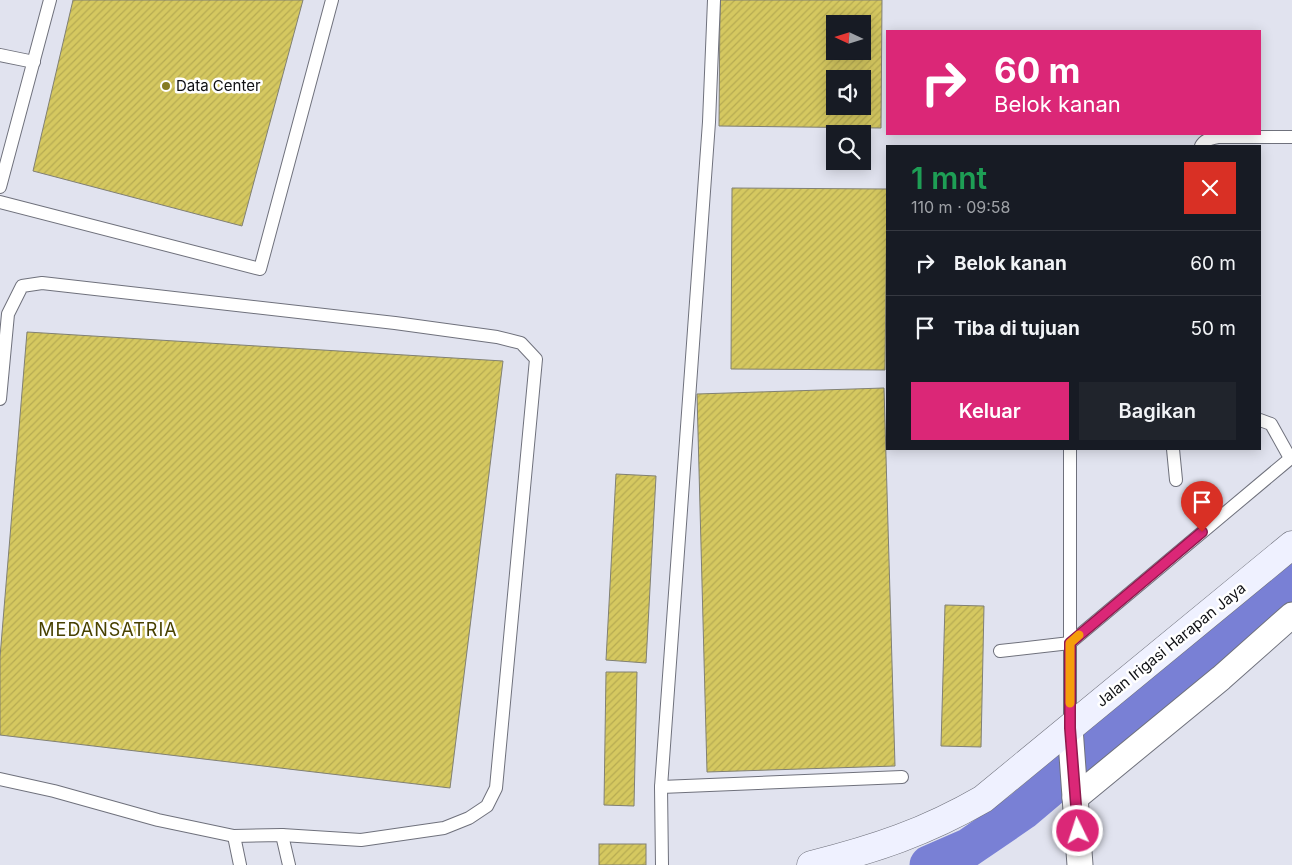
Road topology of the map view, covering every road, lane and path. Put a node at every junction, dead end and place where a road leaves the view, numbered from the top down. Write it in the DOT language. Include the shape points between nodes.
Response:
graph roads {
  1 [pos="50,0"];
  2 [pos="332,0"];
  3 [pos="714,0"];
  4 [pos="0,55"];
  5 [pos="34,62"];
  6 [pos="1292,137"];
  7 [pos="1202,145"];
  8 [pos="0,187"];
  9 [pos="0,202"];
  10 [pos="0,399"];
  11 [pos="1261,420"];
  12 [pos="1070,450"];
  13 [pos="1173,450"];
  14 [pos="1291,458"];
  15 [pos="1176,480"];
  16 [pos="1292,545"];
  17 [pos="1292,615"];
  18 [pos="1070,643"];
  19 [pos="1000,651"];
  20 [pos="1071,737"];
  21 [pos="902,777"];
  22 [pos="0,779"];
  23 [pos="1075,786"];
  24 [pos="661,787"];
  25 [pos="282,834"];
  26 [pos="234,836"];
  27 [pos="240,865"];
  28 [pos="289,865"];
  29 [pos="662,865"];
  30 [pos="811,865"];
  31 [pos="1080,865"];
  1 -- 5 [label="lane"];
  2 -- 9 [label="lane" via="260,269"];
  3 -- 24 [label="lane" via="709,122"];
  4 -- 5 [label="lane"];
  5 -- 8 [label="lane"];
  6 -- 7 [label="lane" via="1218,137 1208,139"];
  10 -- 25 [label="lane" via="8,314 22,286 42,283 497,337 522,343 536,360 496,788 487,806 444,828 361,840"];
  11 -- 14 [label="lane" via="1271,424"];
  12 -- 18 [label="lane"];
  13 -- 15 [label="lane"];
  14 -- 18 [label="lane"];
  16 -- 20 [label="street, Jalan Irigasi Harapan Jaya"];
  17 -- 23 [label="street" via="1221,678"];
  18 -- 19 [label="lane"];
  18 -- 20 [label="lane"];
  20 -- 23 [label="street"];
  20 -- 30 [label="street, Jalan Irigasi Harapan Jaya" via="960,812 910,836"];
  21 -- 24 [label="lane"];
  22 -- 26 [label="lane"];
  23 -- 31 [label="street"];
  24 -- 29 [label="lane"];
  25 -- 26 [label="lane"];
  25 -- 28 [label="lane"];
  26 -- 27 [label="lane"];
}
